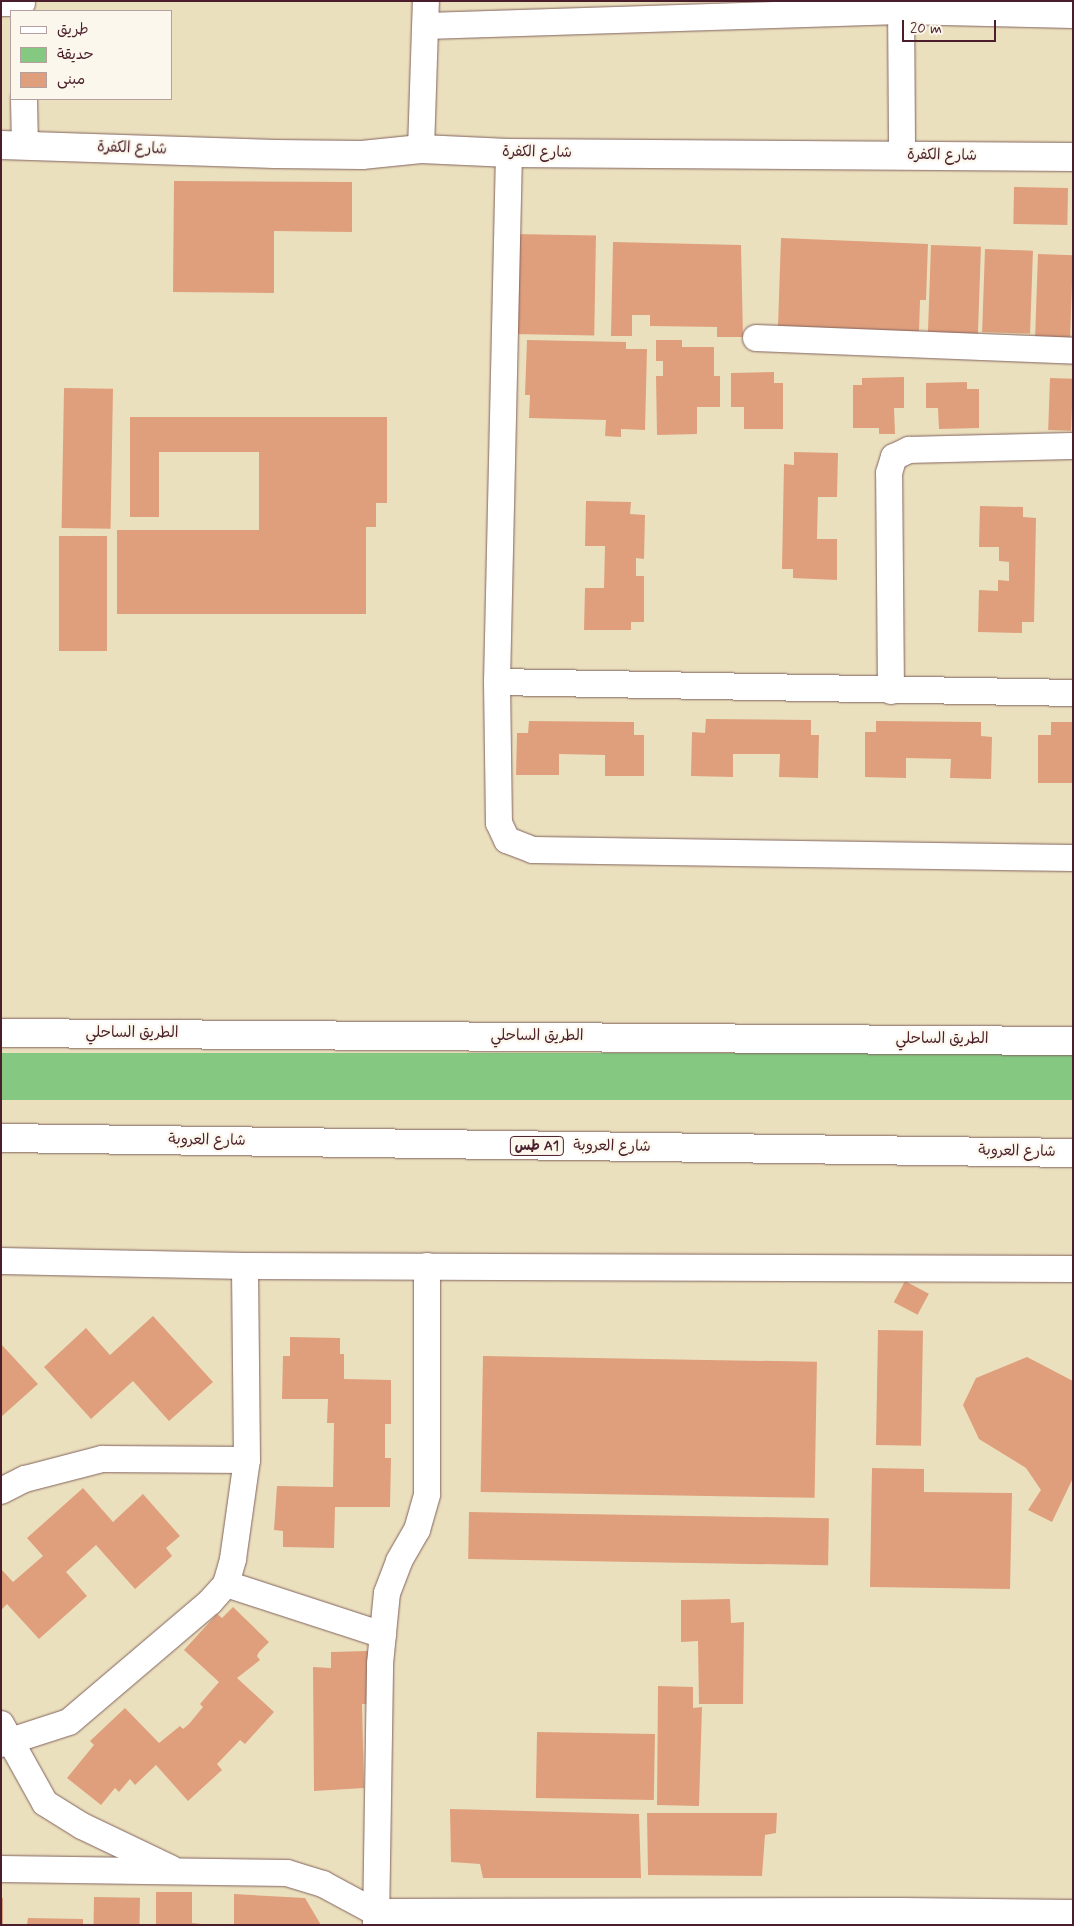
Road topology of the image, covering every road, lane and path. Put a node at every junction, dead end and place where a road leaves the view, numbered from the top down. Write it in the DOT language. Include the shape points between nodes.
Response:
graph roads {
  1 [pos="901,6"];
  2 [pos="426,14"];
  3 [pos="1073,15"];
  4 [pos="24,100"];
  5 [pos="13,145"];
  6 [pos="421,148"];
  7 [pos="509,153"];
  8 [pos="902,156"];
  9 [pos="1073,157"];
  10 [pos="756,338"];
  11 [pos="1073,351"];
  12 [pos="1073,446"];
  13 [pos="497,682"];
  14 [pos="891,691"];
  15 [pos="1073,693"];
  16 [pos="1073,858"];
  17 [pos="1,1033"];
  18 [pos="1073,1041"];
  19 [pos="1,1138"];
  20 [pos="1073,1153"];
  21 [pos="1,1261"];
  22 [pos="244,1266"];
  23 [pos="427,1266"];
  24 [pos="1073,1269"];
  25 [pos="247,1460"];
  26 [pos="1,1491"];
  27 [pos="226,1584"];
  28 [pos="383,1635"];
  29 [pos="5,1737"];
  30 [pos="1,1869"];
  31 [pos="178,1871"];
  32 [pos="1073,1913"];
  33 [pos="375,1918"];
  34 [pos="901,1918"];
  1 -- 2 [label="street"];
  1 -- 3 [label="street"];
  1 -- 8 [label="street"];
  2 -- 6 [label="street"];
  4 -- 5 [label="street"];
  5 -- 6 [label="main road, شارع الكفرة" via="362,155"];
  6 -- 7 [label="main road, شارع الكفرة"];
  7 -- 8 [label="main road, شارع الكفرة"];
  7 -- 13 [label="street"];
  8 -- 9 [label="main road, شارع الكفرة"];
  10 -- 11 [label="street"];
  12 -- 14 [label="street" via="909,450 894,457 889,472"];
  13 -- 14 [label="street"];
  13 -- 16 [label="street" via="499,823 507,840 533,850"];
  14 -- 15 [label="street"];
  17 -- 18 [label="main road, الطريق الساحلي"];
  19 -- 20 [label="main road, شارع العروبة / طس A1"];
  21 -- 22 [label="street"];
  22 -- 23 [label="street"];
  22 -- 25 [label="street"];
  23 -- 24 [label="street"];
  23 -- 28 [label="street" via="427,1494 417,1530 399,1561 387,1593"];
  25 -- 26 [label="street" via="102,1458 25,1479"];
  25 -- 27 [label="street" via="233,1559"];
  27 -- 28 [label="street"];
  27 -- 29 [label="street" via="210,1602 69,1722"];
  28 -- 33 [label="street"];
  29 -- 31 [label="street" via="46,1803 59,1814"];
  30 -- 31 [label="street"];
  31 -- 33 [label="street" via="287,1873 323,1884"];
  32 -- 34 [label="street"];
  33 -- 34 [label="street"];
}
